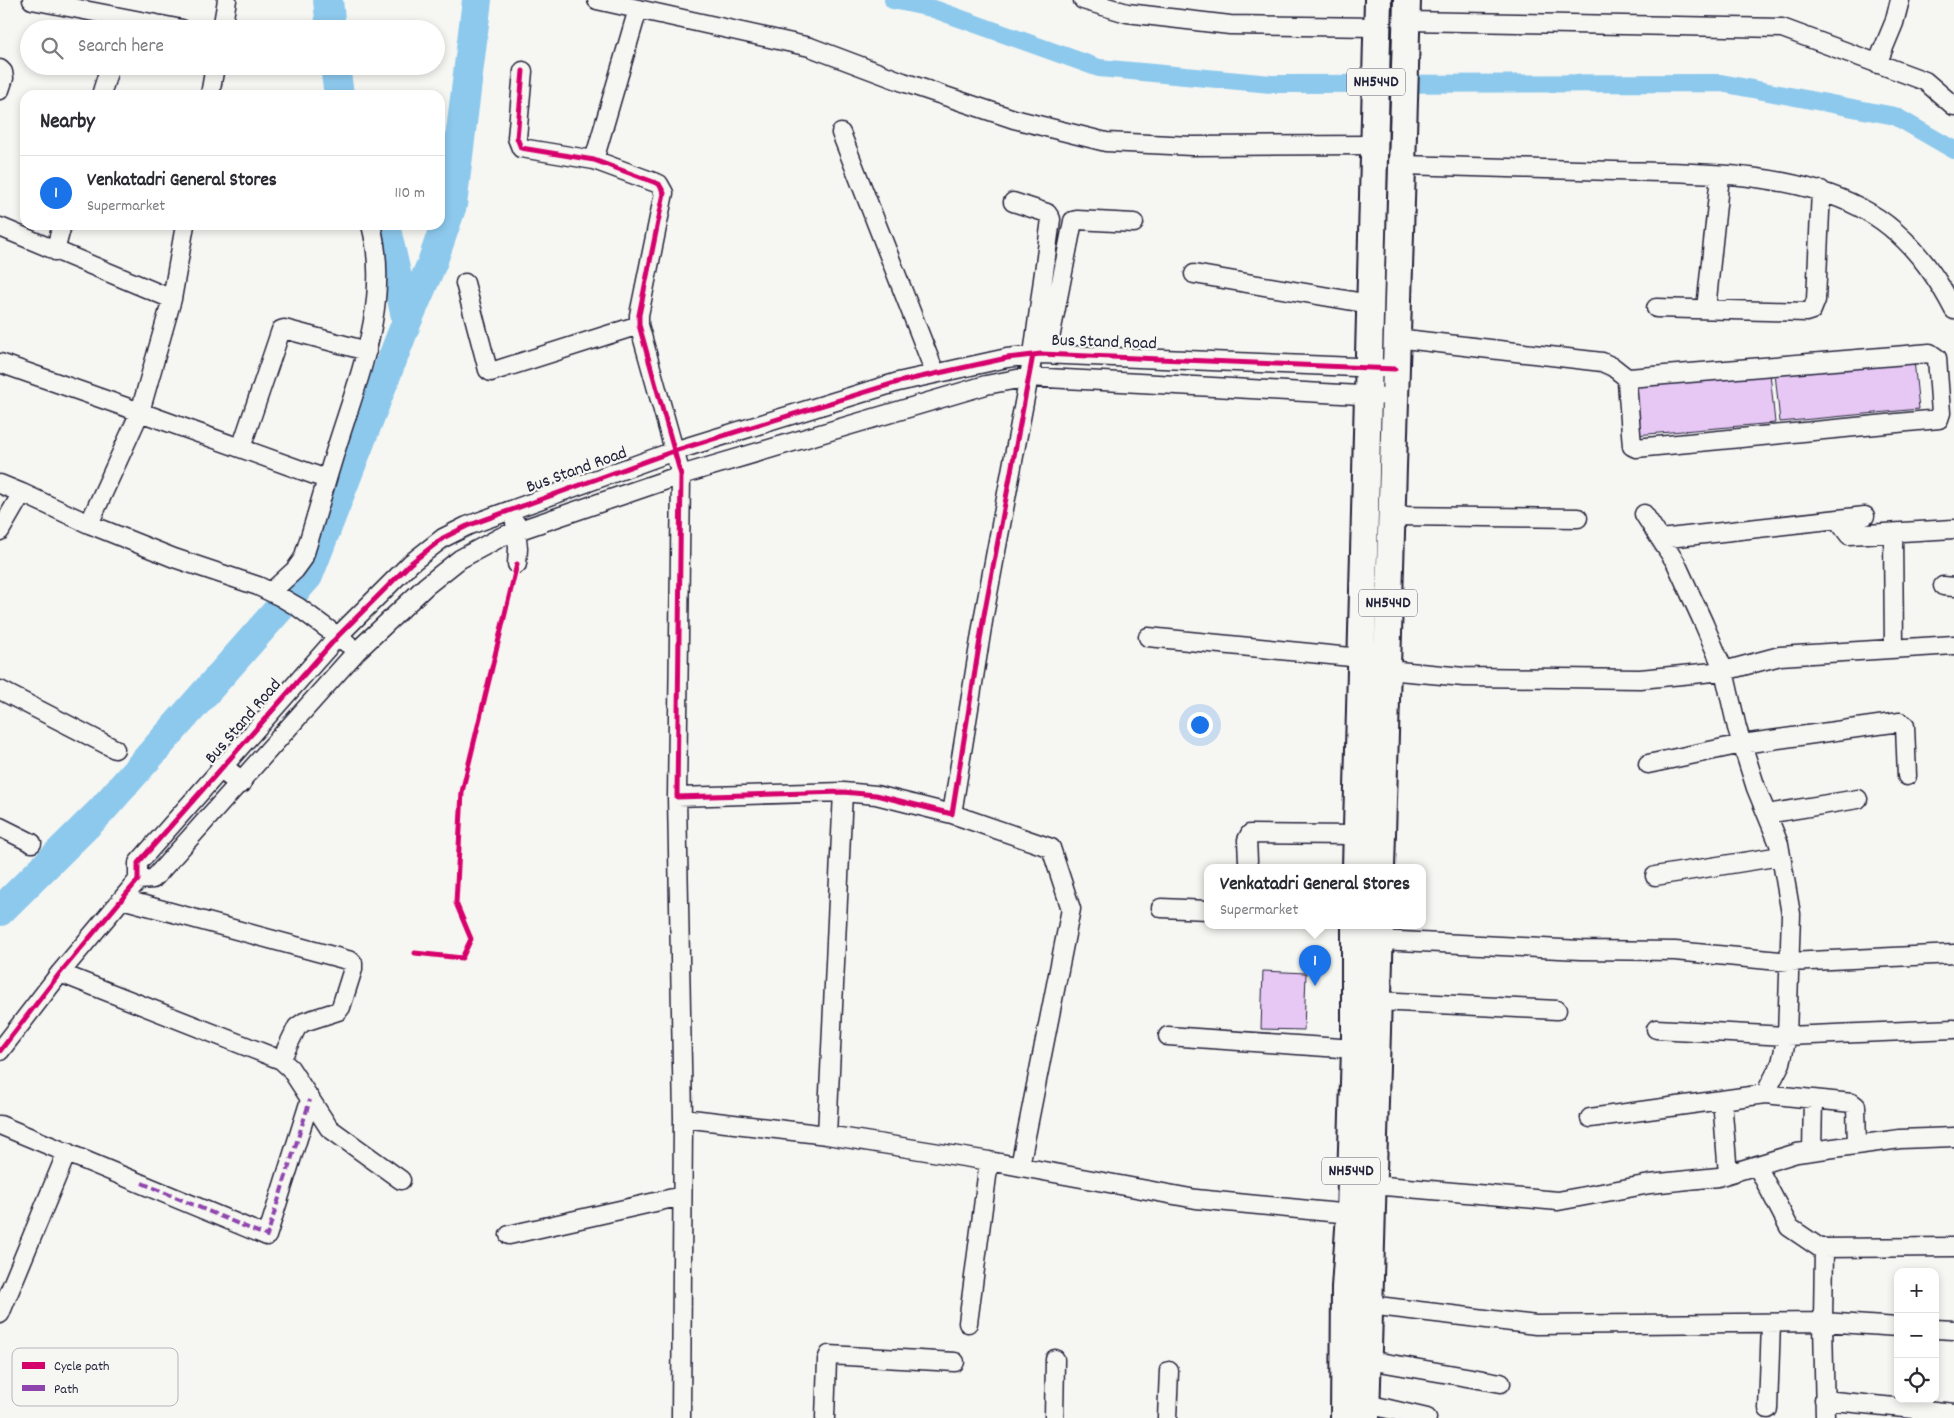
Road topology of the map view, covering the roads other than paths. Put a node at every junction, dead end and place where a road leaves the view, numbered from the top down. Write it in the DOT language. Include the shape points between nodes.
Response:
graph roads {
  1 [pos="32,0"];
  2 [pos="227,0"];
  3 [pos="597,0"];
  4 [pos="1083,0"];
  5 [pos="1378,0"];
  6 [pos="1900,0"];
  7 [pos="638,9"];
  8 [pos="1407,11"];
  9 [pos="135,20"];
  10 [pos="224,20"];
  11 [pos="1377,35"];
  12 [pos="1877,64"];
  13 [pos="0,69"];
  14 [pos="523,71"];
  15 [pos="107,75"];
  16 [pos="213,75"];
  17 [pos="0,90"];
  18 [pos="103,90"];
  19 [pos="211,90"];
  20 [pos="1954,106"];
  21 [pos="841,133"];
  22 [pos="1374,133"];
  23 [pos="594,160"];
  24 [pos="1402,165"];
  25 [pos="1720,176"];
  26 [pos="1821,190"];
  27 [pos="1013,202"];
  28 [pos="1134,223"];
  29 [pos="0,227"];
  30 [pos="61,230"];
  31 [pos="184,230"];
  32 [pos="372,230"];
  33 [pos="55,251"];
  34 [pos="1194,274"];
  35 [pos="465,283"];
  36 [pos="172,299"];
  37 [pos="1370,304"];
  38 [pos="1656,308"];
  39 [pos="1706,309"];
  40 [pos="1954,310"];
  41 [pos="639,325"];
  42 [pos="1396,338"];
  43 [pos="367,351"];
  44 [pos="1040,354"];
  45 [pos="0,363"];
  46 [pos="1368,368"];
  47 [pos="1395,369"];
  48 [pos="935,373"];
  49 [pos="1028,377"];
  50 [pos="1627,378"];
  51 [pos="1368,395"];
  52 [pos="1394,396"];
  53 [pos="140,412"];
  54 [pos="241,448"];
  55 [pos="674,450"];
  56 [pos="681,476"];
  57 [pos="326,478"];
  58 [pos="0,484"];
  59 [pos="22,493"];
  60 [pos="512,509"];
  61 [pos="1644,514"];
  62 [pos="1391,516"];
  63 [pos="1865,516"];
  64 [pos="1578,518"];
  65 [pos="1837,519"];
  66 [pos="89,524"];
  67 [pos="1954,529"];
  68 [pos="0,531"];
  69 [pos="517,531"];
  70 [pos="1892,533"];
  71 [pos="1660,539"];
  72 [pos="517,564"];
  73 [pos="275,594"];
  74 [pos="338,636"];
  75 [pos="1148,637"];
  76 [pos="1954,645"];
  77 [pos="1894,648"];
  78 [pos="357,651"];
  79 [pos="1361,658"];
  80 [pos="1386,670"];
  81 [pos="1724,671"];
  82 [pos="0,690"];
  83 [pos="1742,744"];
  84 [pos="115,749"];
  85 [pos="1648,764"];
  86 [pos="222,768"];
  87 [pos="1907,776"];
  88 [pos="240,782"];
  89 [pos="843,792"];
  90 [pos="676,796"];
  91 [pos="1858,799"];
  92 [pos="952,814"];
  93 [pos="1766,814"];
  94 [pos="0,827"];
  95 [pos="1356,835"];
  96 [pos="32,843"];
  97 [pos="1781,856"];
  98 [pos="1248,861"];
  99 [pos="1356,864"];
  100 [pos="1381,864"];
  101 [pos="1655,876"];
  102 [pos="138,880"];
  103 [pos="122,898"];
  104 [pos="1161,908"];
  105 [pos="1204,910"];
  106 [pos="1355,929"];
  107 [pos="1379,932"];
  108 [pos="1954,954"];
  109 [pos="1790,962"];
  110 [pos="60,973"];
  111 [pos="1378,1001"];
  112 [pos="1557,1010"];
  113 [pos="1656,1029"];
  114 [pos="1954,1029"];
  115 [pos="1168,1036"];
  116 [pos="1787,1036"];
  117 [pos="1355,1049"];
  118 [pos="0,1051"];
  119 [pos="281,1060"];
  120 [pos="1765,1094"];
  121 [pos="1813,1099"];
  122 [pos="310,1100"];
  123 [pos="1722,1100"];
  124 [pos="683,1118"];
  125 [pos="1590,1118"];
  126 [pos="0,1125"];
  127 [pos="827,1135"];
  128 [pos="1954,1137"];
  129 [pos="1857,1145"];
  130 [pos="1812,1151"];
  131 [pos="67,1152"];
  132 [pos="989,1160"];
  133 [pos="1020,1166"];
  134 [pos="1756,1166"];
  135 [pos="1728,1174"];
  136 [pos="401,1180"];
  137 [pos="1373,1185"];
  138 [pos="682,1196"];
  139 [pos="1350,1214"];
  140 [pos="510,1235"];
  141 [pos="1954,1247"];
  142 [pos="1824,1248"];
  143 [pos="1369,1305"];
  144 [pos="0,1314"];
  145 [pos="1823,1322"];
  146 [pos="968,1323"];
  147 [pos="1771,1323"];
  148 [pos="1894,1326"];
  149 [pos="1939,1329"];
  150 [pos="1954,1330"];
  151 [pos="1055,1359"];
  152 [pos="1368,1360"];
  153 [pos="955,1362"];
  154 [pos="1169,1371"];
  155 [pos="1501,1383"];
  156 [pos="1824,1400"];
  157 [pos="1768,1410"];
  158 [pos="1366,1411"];
  159 [pos="1954,1413"];
  160 [pos="680,1418"];
  161 [pos="824,1418"];
  162 [pos="1054,1418"];
  163 [pos="1167,1418"];
  164 [pos="1344,1418"];
  165 [pos="1427,1418"];
  166 [pos="1825,1418"];
  1 -- 9 [label="street"];
  2 -- 10 [label="street"];
  3 -- 7 [label="street"];
  4 -- 11 [label="street" via="1127,13 1230,25"];
  5 -- 11 [label="highway, NH544D"];
  6 -- 12 [label="street"];
  7 -- 22 [label="street" via="810,46 1014,119 1106,142 1192,146"];
  7 -- 23 [label="street"];
  8 -- 12 [label="street" via="1782,28"];
  8 -- 24 [label="highway, NH544D"];
  11 -- 22 [label="highway, NH544D"];
  12 -- 20 [label="street" via="1925,82"];
  13 -- 17 [label="street" via="4,78"];
  14 -- 23 [label="street" via="517,138 521,148"];
  15 -- 18 [label="street"];
  16 -- 19 [label="street"];
  21 -- 48 [label="street"];
  22 -- 37 [label="highway, NH544D"];
  23 -- 41 [label="street" via="659,184 664,193"];
  24 -- 25 [label="street"];
  24 -- 42 [label="highway, NH544D"];
  25 -- 26 [label="street" via="1762,179"];
  25 -- 39 [label="street"];
  26 -- 39 [label="street" via="1815,307 1806,312"];
  26 -- 40 [label="street" via="1860,207 1892,228 1929,267"];
  27 -- 44 [label="street" via="1047,213 1051,219"];
  28 -- 44 [label="street" via="1073,221"];
  29 -- 33 [label="street"];
  30 -- 33 [label="street"];
  31 -- 36 [label="street"];
  32 -- 43 [label="street" via="378,260 378,288"];
  33 -- 36 [label="street"];
  34 -- 37 [label="street"];
  35 -- 41 [label="street" via="491,372"];
  36 -- 53 [label="street"];
  37 -- 46 [label="highway, NH544D"];
  38 -- 39 [label="street"];
  41 -- 55 [label="street"];
  42 -- 47 [label="highway, NH544D"];
  42 -- 50 [label="street" via="1602,362"];
  43 -- 54 [label="street" via="281,330"];
  43 -- 57 [label="street"];
  44 -- 46 [label="street, Bus Stand Road"];
  44 -- 48 [label="street, Bus Stand Road"];
  44 -- 49 [label="street"];
  45 -- 53 [label="street"];
  46 -- 47 [label="street, Bus Stand Road"];
  46 -- 51 [label="highway, NH544D"];
  47 -- 52 [label="highway, NH544D"];
  48 -- 55 [label="street, Bus Stand Road"];
  49 -- 51 [label="street, Bus Stand Road"];
  49 -- 56 [label="street, Bus Stand Road" via="986,385"];
  49 -- 92 [label="street" via="984,615"];
  50 -- 50 [label="street" via="1930,353 1936,358 1941,417 1937,420 1634,448"];
  51 -- 52 [label="street, Bus Stand Road"];
  51 -- 79 [label="highway, NH544D"];
  52 -- 62 [label="highway, NH544D"];
  53 -- 54 [label="street"];
  53 -- 66 [label="street"];
  54 -- 57 [label="street"];
  55 -- 56 [label="street"];
  55 -- 60 [label="street, Bus Stand Road"];
  56 -- 69 [label="street, Bus Stand Road"];
  56 -- 90 [label="street"];
  57 -- 73 [label="street" via="303,559"];
  58 -- 59 [label="street"];
  59 -- 66 [label="street"];
  59 -- 68 [label="street"];
  60 -- 69 [label="street"];
  60 -- 74 [label="street, Bus Stand Road" via="466,526 424,551"];
  61 -- 71 [label="street"];
  62 -- 64 [label="street"];
  62 -- 80 [label="highway, NH544D"];
  63 -- 65 [label="street"];
  65 -- 70 [label="street" via="1849,534"];
  65 -- 71 [label="street"];
  66 -- 73 [label="street"];
  67 -- 70 [label="street"];
  69 -- 72 [label="street"];
  69 -- 78 [label="street, Bus Stand Road" via="444,570"];
  70 -- 77 [label="street"];
  71 -- 81 [label="street" via="1676,562"];
  73 -- 74 [label="street"];
  74 -- 78 [label="street"];
  74 -- 86 [label="street, Bus Stand Road"];
  75 -- 79 [label="street"];
  76 -- 77 [label="street"];
  77 -- 81 [label="street" via="1780,656"];
  78 -- 88 [label="street, Bus Stand Road"];
  79 -- 95 [label="highway, NH544D"];
  80 -- 81 [label="street" via="1464,677 1640,679"];
  80 -- 100 [label="highway, NH544D"];
  81 -- 83 [label="street"];
  82 -- 84 [label="street"];
  83 -- 85 [label="street"];
  83 -- 87 [label="street" via="1900,722 1905,726"];
  83 -- 93 [label="street"];
  86 -- 88 [label="main road"];
  86 -- 102 [label="street, Bus Stand Road" via="138,863"];
  88 -- 102 [label="street, Bus Stand Road" via="153,879"];
  89 -- 90 [label="street"];
  89 -- 92 [label="street" via="876,795"];
  89 -- 127 [label="street"];
  90 -- 124 [label="street"];
  91 -- 93 [label="street"];
  92 -- 133 [label="street" via="1050,848 1071,909"];
  93 -- 97 [label="street"];
  94 -- 96 [label="street"];
  95 -- 98 [label="street" via="1250,834 1247,840"];
  95 -- 99 [label="highway, NH544D"];
  97 -- 101 [label="street"];
  97 -- 109 [label="street" via="1790,914"];
  102 -- 103 [label="street, Bus Stand Road"];
  103 -- 110 [label="street, Bus Stand Road"];
  103 -- 119 [label="street" via="352,962 354,969 338,1011 297,1027"];
  104 -- 105 [label="street"];
  106 -- 117 [label="highway, NH544D"];
  107 -- 109 [label="street" via="1572,949 1675,952"];
  107 -- 111 [label="highway, NH544D"];
  108 -- 109 [label="street"];
  109 -- 116 [label="street"];
  110 -- 118 [label="street, Bus Stand Road"];
  110 -- 119 [label="street"];
  111 -- 112 [label="street"];
  111 -- 137 [label="highway, NH544D"];
  113 -- 116 [label="street"];
  114 -- 116 [label="street"];
  115 -- 117 [label="street"];
  116 -- 120 [label="street" via="1781,1063"];
  117 -- 139 [label="highway, NH544D"];
  119 -- 122 [label="street" via="290,1068"];
  120 -- 121 [label="street"];
  120 -- 123 [label="street"];
  121 -- 129 [label="street" via="1856,1106"];
  121 -- 130 [label="street"];
  122 -- 131 [label="street" via="267,1236"];
  122 -- 136 [label="street" via="334,1132"];
  123 -- 125 [label="street"];
  123 -- 135 [label="street"];
  124 -- 127 [label="street"];
  124 -- 138 [label="street"];
  126 -- 131 [label="street"];
  127 -- 132 [label="street"];
  128 -- 129 [label="street"];
  129 -- 130 [label="street"];
  130 -- 134 [label="street"];
  131 -- 144 [label="street"];
  132 -- 133 [label="street"];
  132 -- 146 [label="street"];
  133 -- 139 [label="street" via="1196,1198"];
  134 -- 135 [label="street"];
  134 -- 142 [label="street" via="1789,1227"];
  135 -- 137 [label="street" via="1558,1201"];
  137 -- 143 [label="highway, NH544D"];
  138 -- 140 [label="street"];
  138 -- 160 [label="street"];
  139 -- 164 [label="highway, NH544D" via="1345,1288"];
  141 -- 142 [label="street"];
  142 -- 145 [label="street"];
  143 -- 147 [label="street" via="1536,1326"];
  143 -- 152 [label="highway, NH544D"];
  145 -- 147 [label="street"];
  145 -- 148 [label="street"];
  145 -- 156 [label="street"];
  147 -- 157 [label="street"];
  149 -- 150 [label="street"];
  151 -- 162 [label="street"];
  152 -- 155 [label="street"];
  152 -- 158 [label="highway, NH544D"];
  153 -- 161 [label="street" via="829,1355"];
  154 -- 163 [label="street"];
  156 -- 159 [label="street"];
  156 -- 166 [label="street"];
  158 -- 165 [label="street"];
}
